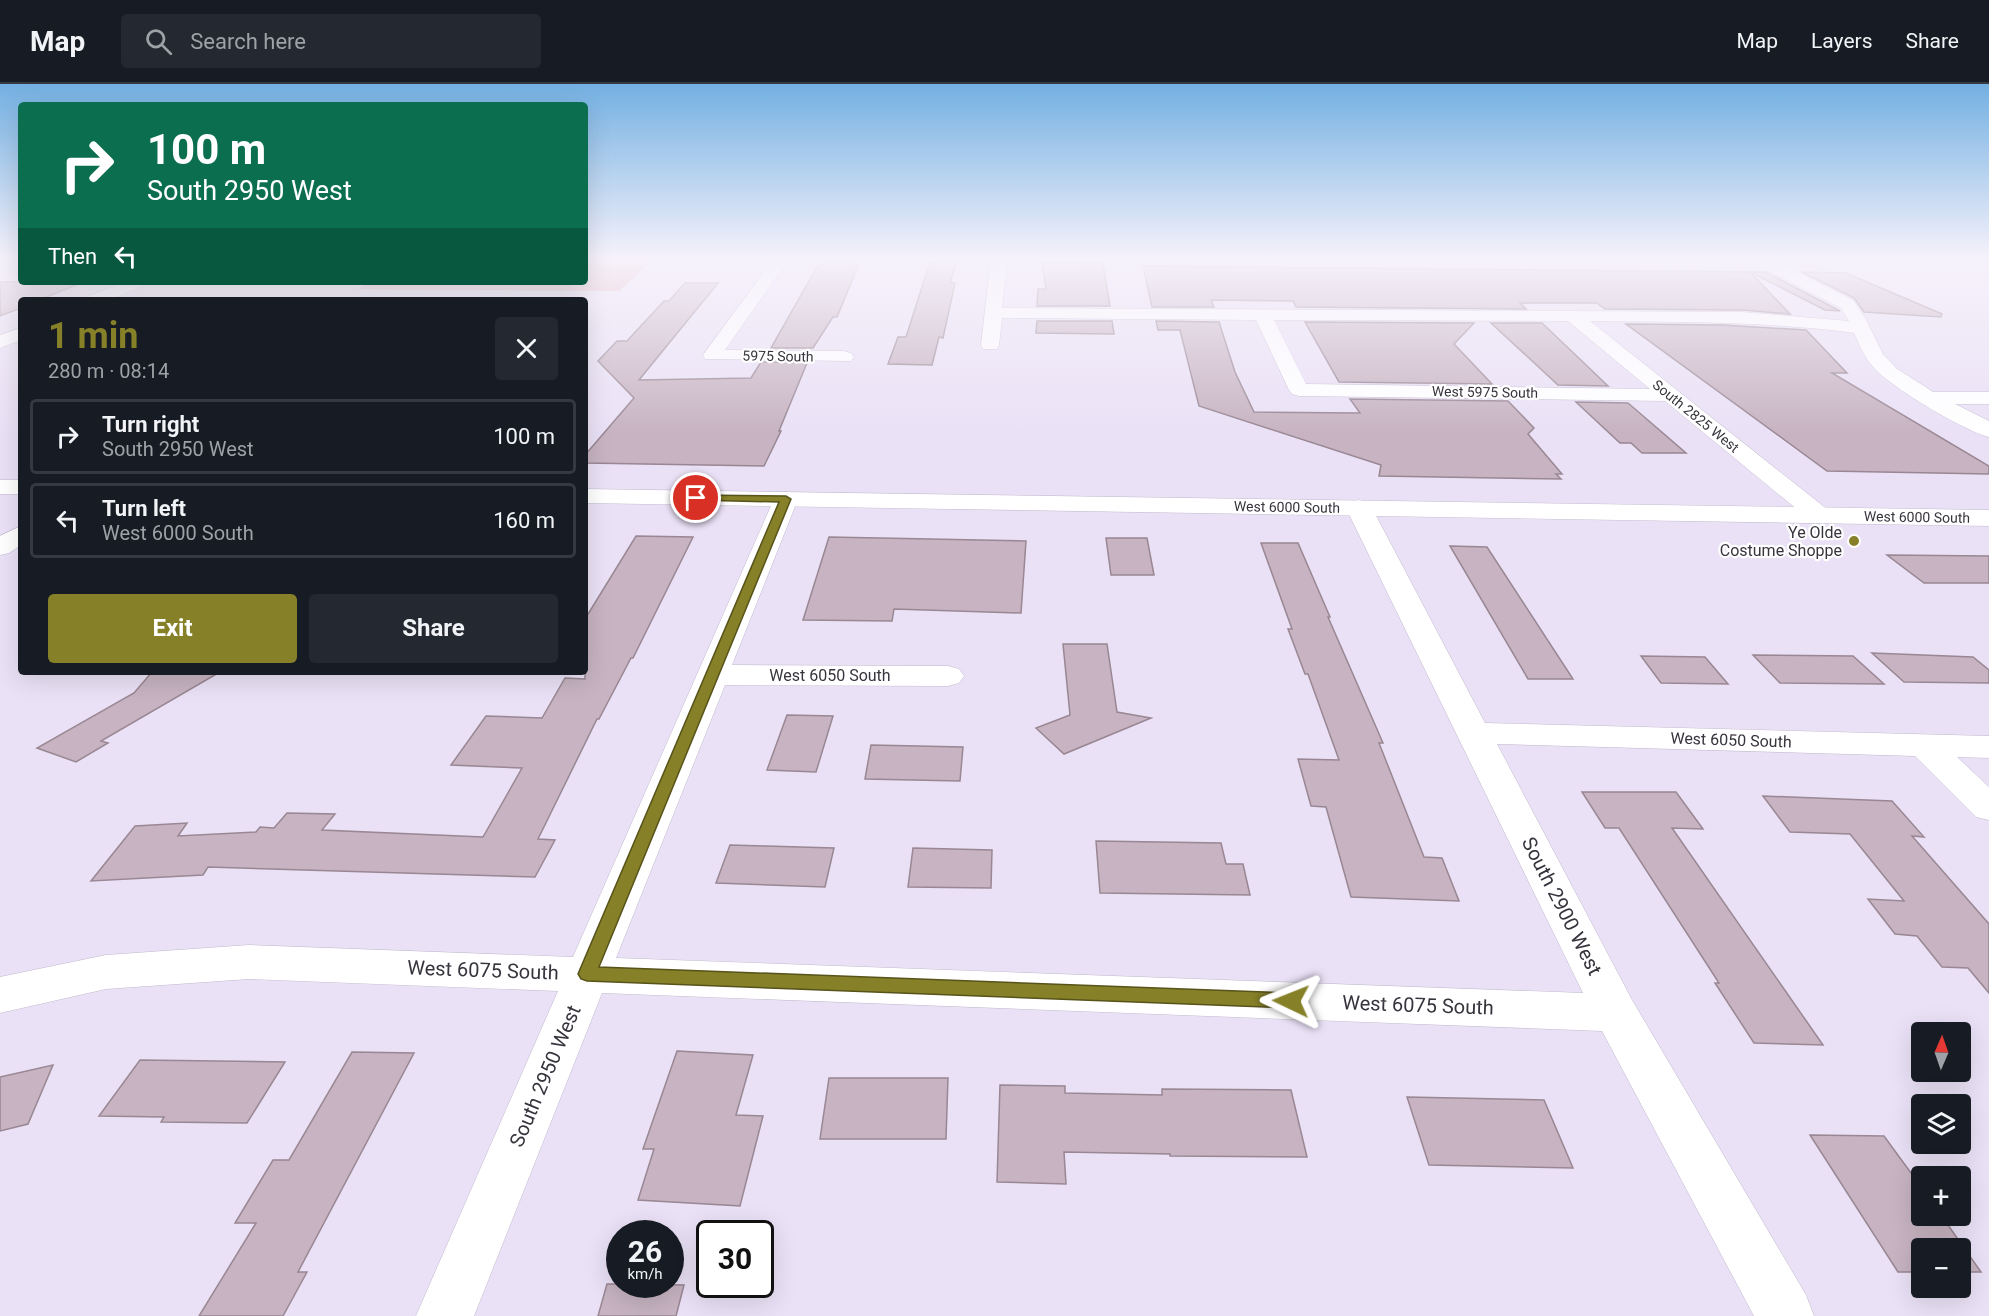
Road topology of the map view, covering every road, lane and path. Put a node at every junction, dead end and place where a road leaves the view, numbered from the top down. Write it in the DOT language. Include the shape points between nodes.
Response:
graph roads {
  1 [pos="739,317"];
  2 [pos="993,317"];
  3 [pos="1264,317"];
  4 [pos="1574,317"];
  5 [pos="1752,317"];
  6 [pos="1858,317"];
  7 [pos="1860,328"];
  8 [pos="18,334"];
  9 [pos="0,342"];
  10 [pos="990,345"];
  11 [pos="844,357"];
  12 [pos="1670,394"];
  13 [pos="1931,397"];
  14 [pos="1989,398"];
  15 [pos="1989,430"];
  16 [pos="0,487"];
  17 [pos="18,487"];
  18 [pos="588,496"];
  19 [pos="786,499"];
  20 [pos="1359,508"];
  21 [pos="1819,515"];
  22 [pos="1989,518"];
  23 [pos="18,536"];
  24 [pos="0,547"];
  25 [pos="712,675"];
  26 [pos="948,676"];
  27 [pos="1474,733"];
  28 [pos="1924,745"];
  29 [pos="1989,747"];
  30 [pos="1989,808"];
  31 [pos="587,974"];
  32 [pos="0,995"];
  33 [pos="1616,1013"];
  34 [pos="1780,1307"];
  35 [pos="445,1316"];
  1 -- 11 [label="street, 5975 South" via="712,355"];
  2 -- 10 [label="street"];
  3 -- 12 [label="street, West 5975 South" via="1299,390"];
  4 -- 12 [label="street, South 2825 West"];
  5 -- 7 [label="street"];
  6 -- 7 [label="street"];
  7 -- 13 [label="street" via="1882,366"];
  8 -- 9 [label="street"];
  12 -- 21 [label="street, South 2825 West"];
  13 -- 14 [label="street"];
  13 -- 15 [label="street"];
  16 -- 17 [label="street"];
  18 -- 19 [label="street, West 6000 South"];
  19 -- 20 [label="street, West 6000 South"];
  19 -- 25 [label="street, South 2950 West"];
  20 -- 21 [label="street, West 6000 South"];
  20 -- 27 [label="street, South 2900 West"];
  21 -- 22 [label="street, West 6000 South"];
  23 -- 24 [label="street"];
  25 -- 26 [label="street, West 6050 South"];
  25 -- 31 [label="street, South 2950 West"];
  27 -- 28 [label="street, West 6050 South"];
  27 -- 33 [label="street, South 2900 West"];
  28 -- 29 [label="street, West 6050 South"];
  28 -- 30 [label="street"];
  31 -- 32 [label="street, West 6075 South" via="249,962 106,972"];
  31 -- 33 [label="street, West 6075 South"];
  31 -- 35 [label="street, South 2950 West"];
  33 -- 34 [label="street, South 2900 West"];
}
